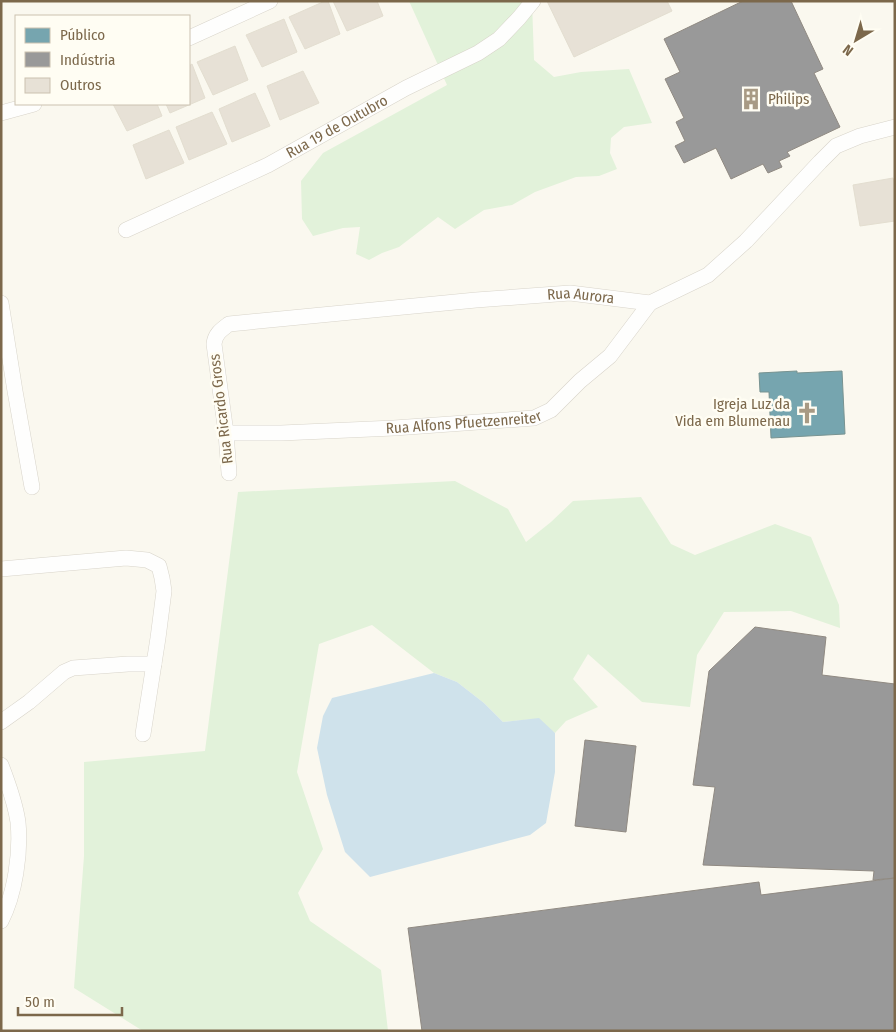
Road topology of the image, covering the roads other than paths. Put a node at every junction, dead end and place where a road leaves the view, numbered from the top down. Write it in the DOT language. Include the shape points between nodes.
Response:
graph roads {
  1 [pos="270,1"];
  2 [pos="533,1"];
  3 [pos="190,38"];
  4 [pos="30,105"];
  5 [pos="1,113"];
  6 [pos="895,127"];
  7 [pos="126,230"];
  8 [pos="1,303"];
  9 [pos="650,303"];
  10 [pos="214,344"];
  11 [pos="8,392"];
  12 [pos="226,433"];
  13 [pos="229,473"];
  14 [pos="32,487"];
  15 [pos="3,572"];
  16 [pos="154,664"];
  17 [pos="1,722"];
  18 [pos="144,734"];
  19 [pos="1,765"];
  20 [pos="1,921"];
  1 -- 3 [label="street"];
  2 -- 7 [label="street, Rua 19 de Outubro" via="499,39 478,53 406,88 268,165"];
  4 -- 5 [label="street"];
  6 -- 9 [label="street" via="836,146 746,241 708,276"];
  8 -- 11 [label="street"];
  9 -- 10 [label="street, Rua Aurora" via="570,293 466,301 229,324 220,330"];
  9 -- 12 [label="street, Rua Alfons Pfuetzenreiter" via="610,356 552,410 534,418 281,434"];
  10 -- 12 [label="street, Rua Ricardo Gross"];
  11 -- 14 [label="street"];
  12 -- 13 [label="street, Rua Ricardo Gross"];
  15 -- 16 [label="street" via="126,558 147,560 158,566 164,591"];
  16 -- 17 [label="street" via="73,668"];
  16 -- 18 [label="street"];
  19 -- 20 [label="street" via="18,822 13,886"];
}
